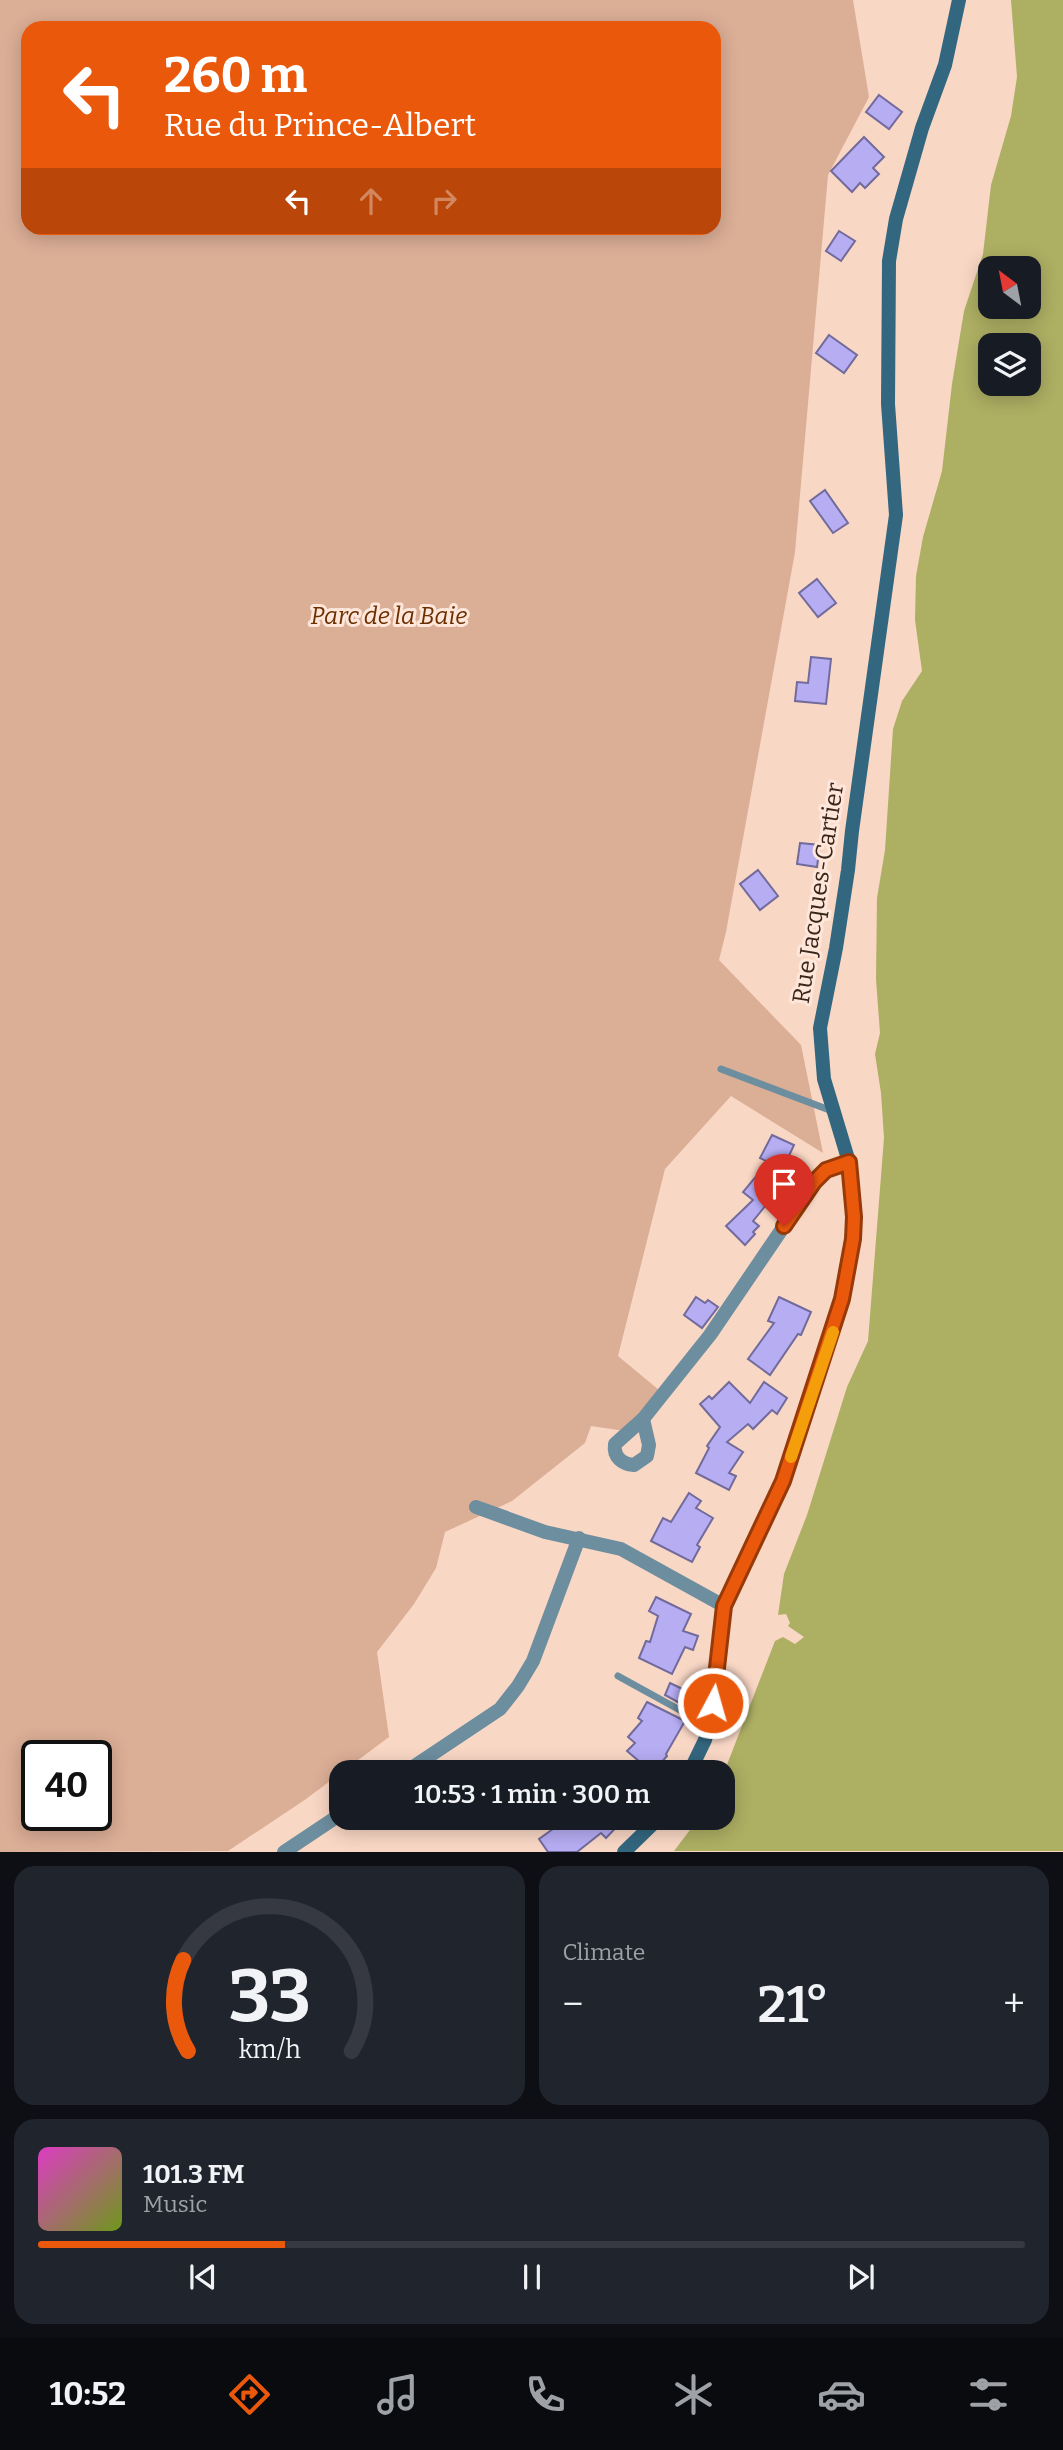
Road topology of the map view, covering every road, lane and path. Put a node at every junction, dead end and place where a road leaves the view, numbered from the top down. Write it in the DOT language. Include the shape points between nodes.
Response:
graph roads {
  1 [pos="959,0"];
  2 [pos="721,1069"];
  3 [pos="833,1111"];
  4 [pos="849,1162"];
  5 [pos="643,1419"];
  6 [pos="476,1507"];
  7 [pos="579,1538"];
  8 [pos="724,1606"];
  9 [pos="618,1676"];
  10 [pos="708,1726"];
  11 [pos="424,1760"];
  12 [pos="696,1760"];
  13 [pos="329,1822"];
  14 [pos="647,1830"];
  15 [pos="284,1852"];
  16 [pos="624,1852"];
  1 -- 3 [label="street, Rue Jacques-Cartier" via="945,65 896,219 889,261 888,404 896,515 848,870 820,1028 824,1079"];
  2 -- 3 [label="lane"];
  3 -- 4 [label="street, Rue Jacques-Cartier"];
  4 -- 5 [label="street" via="826,1170 814,1182 710,1335"];
  4 -- 8 [label="street, Rue Jacques-Cartier" via="853,1239 834,1328 783,1481"];
  6 -- 7 [label="street" via="545,1532"];
  7 -- 8 [label="street" via="621,1549"];
  7 -- 11 [label="street" via="533,1661 518,1686 500,1709"];
  8 -- 10 [label="street, Rue Jacques-Cartier"];
  9 -- 10 [label="lane"];
  10 -- 12 [label="street, Rue Jacques-Cartier"];
  13 -- 15 [label="street"];
  14 -- 16 [label="street"];
}
